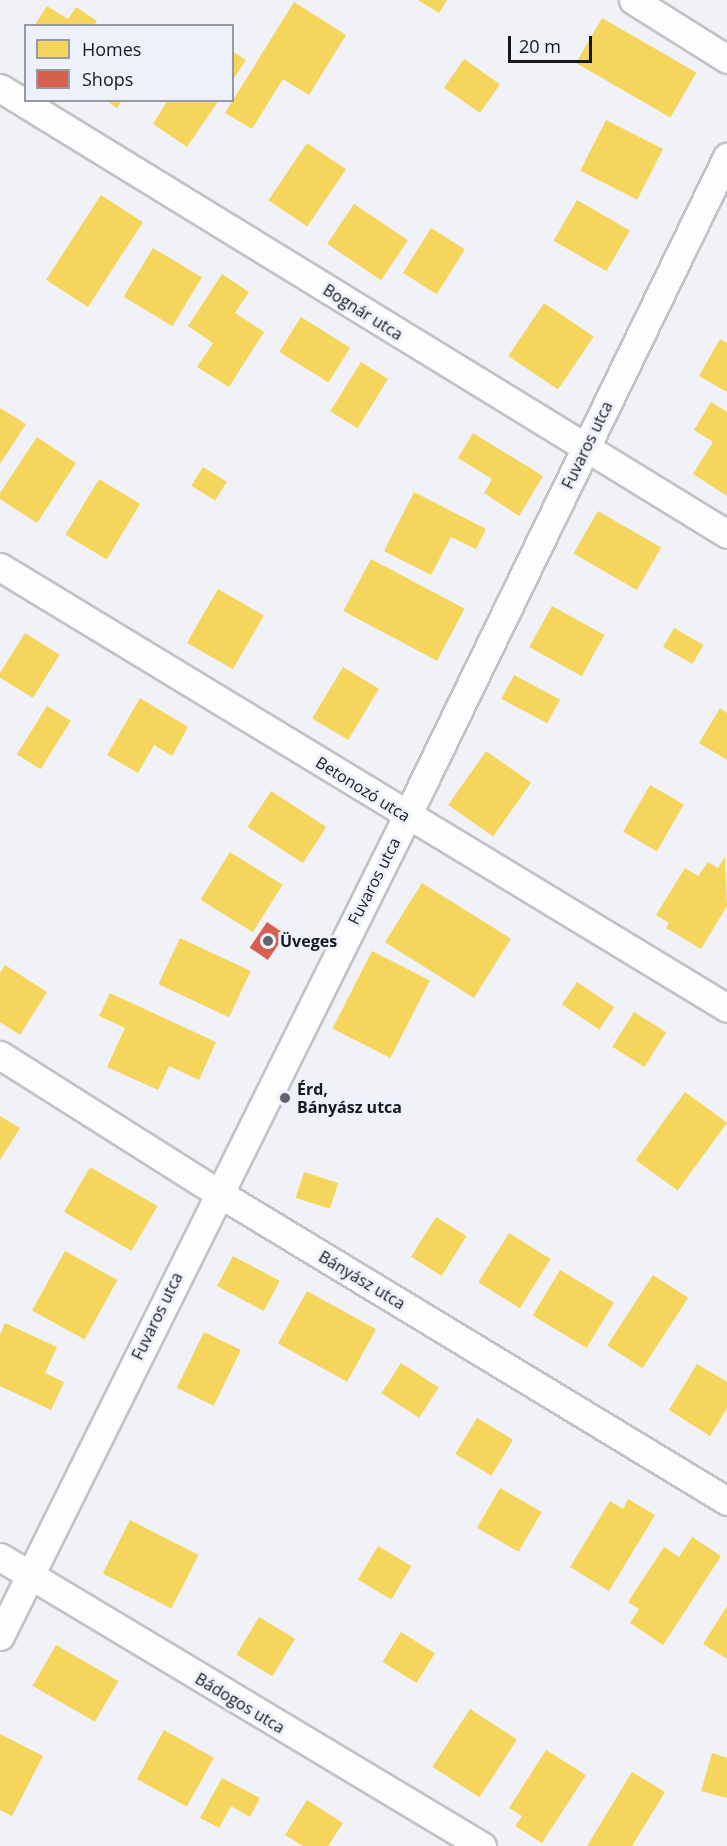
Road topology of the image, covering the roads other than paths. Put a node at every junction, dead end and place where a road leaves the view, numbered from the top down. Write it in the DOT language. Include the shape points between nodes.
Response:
graph roads {
  1 [pos="633,0"];
  2 [pos="727,59"];
  3 [pos="0,88"];
  4 [pos="727,157"];
  5 [pos="585,449"];
  6 [pos="727,534"];
  7 [pos="0,567"];
  8 [pos="407,816"];
  9 [pos="727,1008"];
  10 [pos="0,1055"];
  11 [pos="217,1192"];
  12 [pos="727,1501"];
  13 [pos="0,1557"];
  14 [pos="30,1576"];
  15 [pos="0,1636"];
  16 [pos="482,1846"];
  1 -- 2 [label="street"];
  3 -- 5 [label="street, Bognár utca"];
  4 -- 5 [label="street, Fuvaros utca"];
  5 -- 6 [label="street, Bognár utca"];
  5 -- 8 [label="street, Fuvaros utca"];
  7 -- 8 [label="street, Betonozó utca"];
  8 -- 9 [label="street, Betonozó utca"];
  8 -- 11 [label="street, Fuvaros utca"];
  10 -- 11 [label="street, Bányász utca"];
  11 -- 12 [label="street, Bányász utca"];
  11 -- 14 [label="street, Fuvaros utca"];
  13 -- 14 [label="street, Bádogos utca"];
  14 -- 15 [label="street, Fuvaros utca"];
  14 -- 16 [label="street, Bádogos utca"];
}
